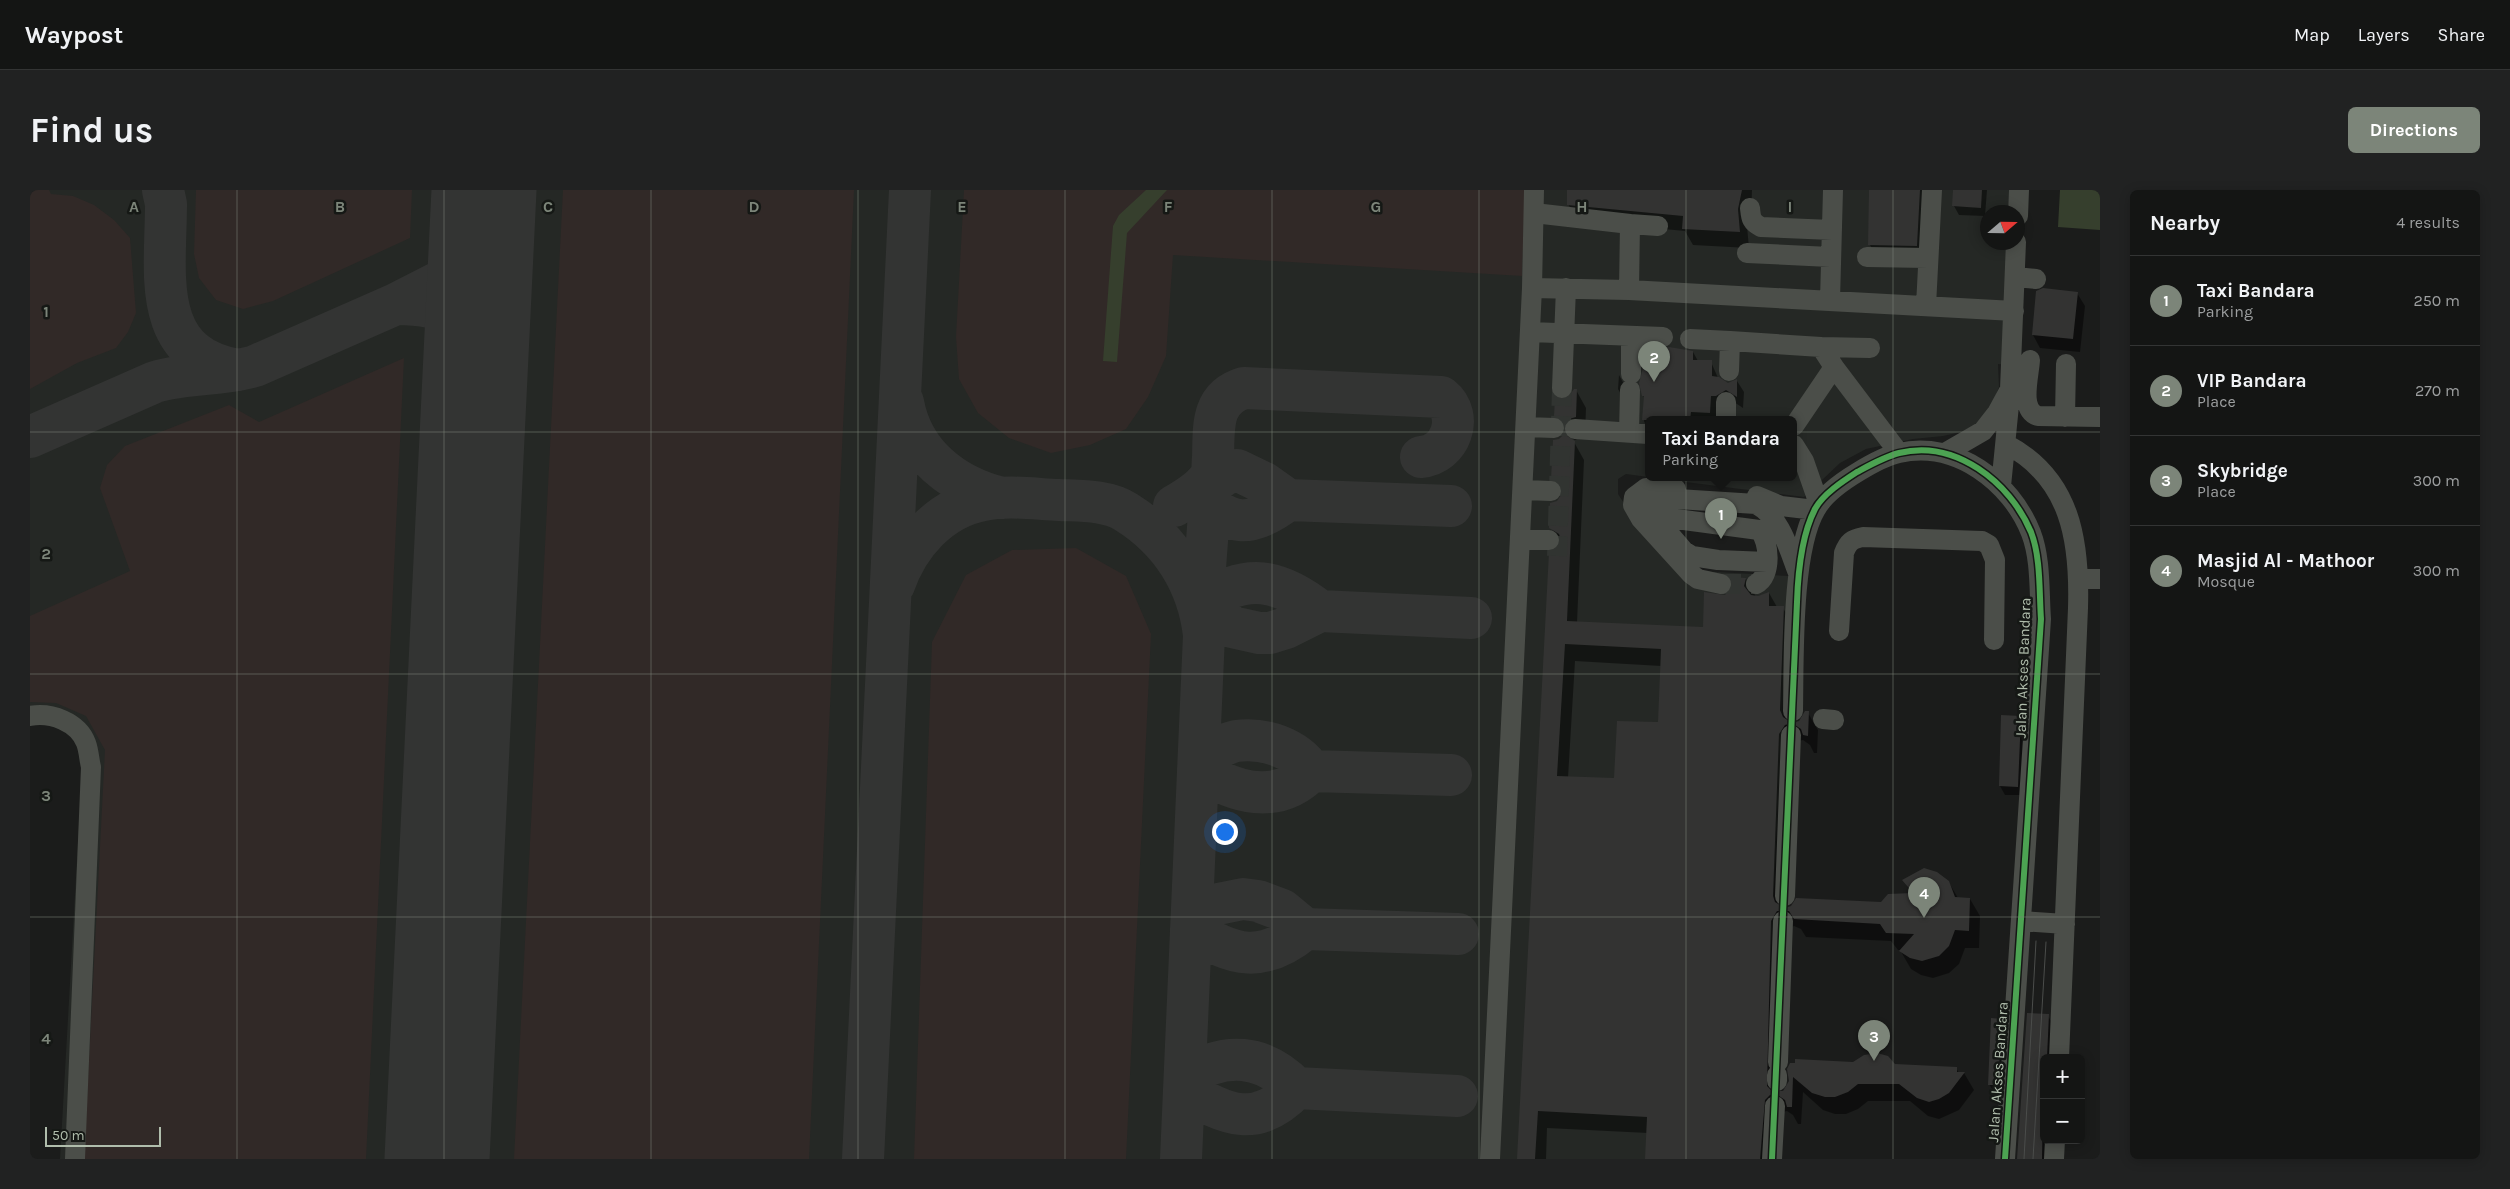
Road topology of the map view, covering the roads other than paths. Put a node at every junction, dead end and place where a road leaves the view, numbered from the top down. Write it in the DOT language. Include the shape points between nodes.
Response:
graph roads {
  1 [pos="1534,190"];
  2 [pos="1833,190"];
  3 [pos="1932,190"];
  4 [pos="2019,190"];
  5 [pos="1751,198"];
  6 [pos="2018,205"];
  7 [pos="1534,213"];
  8 [pos="1630,224"];
  9 [pos="1658,226"];
  10 [pos="1832,230"];
  11 [pos="2016,250"];
  12 [pos="1747,254"];
  13 [pos="1830,257"];
  14 [pos="1867,257"];
  15 [pos="1928,258"];
  16 [pos="2015,277"];
  17 [pos="2036,279"];
  18 [pos="1532,288"];
  19 [pos="1566,288"];
  20 [pos="1629,290"];
  21 [pos="1830,300"];
  22 [pos="1926,306"];
  23 [pos="2014,311"];
  24 [pos="1530,332"];
  25 [pos="1564,334"];
  26 [pos="1631,336"];
  27 [pos="1663,337"];
  28 [pos="1690,339"];
  29 [pos="1730,341"];
  30 [pos="1821,347"];
  31 [pos="1870,348"];
  32 [pos="2030,360"];
  33 [pos="2066,364"];
  34 [pos="1834,367"];
  35 [pos="1729,371"];
  36 [pos="1562,388"];
  37 [pos="2019,389"];
  38 [pos="2065,417"];
  39 [pos="2100,417"];
  40 [pos="1797,422"];
  41 [pos="1526,427"];
  42 [pos="1554,428"];
  43 [pos="1575,429"];
  44 [pos="1639,433"];
  45 [pos="2006,444"];
  46 [pos="1797,450"];
  47 [pos="1899,453"];
  48 [pos="1945,453"];
  49 [pos="2001,486"];
  50 [pos="1522,490"];
  51 [pos="1551,491"];
  52 [pos="1817,507"];
  53 [pos="1654,516"];
  54 [pos="1520,540"];
  55 [pos="1549,540"];
  56 [pos="1767,562"];
  57 [pos="1798,573"];
  58 [pos="2079,579"];
  59 [pos="2100,580"];
  60 [pos="1721,584"];
  61 [pos="1756,584"];
  62 [pos="1839,631"];
  63 [pos="1994,640"];
  64 [pos="1793,711"];
  65 [pos="30,716"];
  66 [pos="1791,735"];
  67 [pos="1785,896"];
  68 [pos="2021,921"];
  69 [pos="1783,922"];
  70 [pos="2065,924"];
  71 [pos="2059,1054"];
  72 [pos="1777,1073"];
  73 [pos="1775,1106"];
  74 [pos="2054,1144"];
  75 [pos="75,1159"];
  76 [pos="1490,1159"];
  77 [pos="1772,1159"];
  78 [pos="2005,1159"];
  79 [pos="2054,1159"];
  1 -- 7 [label="street"];
  2 -- 10 [label="street"];
  3 -- 15 [label="street"];
  4 -- 6 [label="street"];
  5 -- 10 [label="street" via="1751,219 1761,227"];
  7 -- 8 [label="street"];
  7 -- 18 [label="street"];
  8 -- 9 [label="street"];
  8 -- 20 [label="street"];
  10 -- 13 [label="street"];
  11 -- 16 [label="street"];
  12 -- 13 [label="street"];
  13 -- 21 [label="street"];
  14 -- 15 [label="street"];
  15 -- 22 [label="street"];
  16 -- 17 [label="street"];
  16 -- 23 [label="street"];
  18 -- 19 [label="street"];
  18 -- 24 [label="street"];
  19 -- 20 [label="street"];
  19 -- 25 [label="street"];
  20 -- 21 [label="street"];
  21 -- 22 [label="street"];
  22 -- 23 [label="street"];
  23 -- 37 [label="street"];
  24 -- 25 [label="street"];
  24 -- 41 [label="street"];
  25 -- 26 [label="street"];
  25 -- 36 [label="street"];
  26 -- 27 [label="street"];
  26 -- 44 [label="street" via="1631,382"];
  28 -- 29 [label="street"];
  29 -- 30 [label="street"];
  29 -- 35 [label="street"];
  30 -- 31 [label="street"];
  30 -- 34 [label="street"];
  32 -- 37 [label="street"];
  33 -- 38 [label="street"];
  34 -- 40 [label="street"];
  34 -- 47 [label="street"];
  37 -- 38 [label="street" via="2032,414"];
  37 -- 45 [label="street"];
  37 -- 48 [label="street" via="1982,432"];
  38 -- 39 [label="street"];
  41 -- 42 [label="street"];
  41 -- 50 [label="street"];
  43 -- 44 [label="street"];
  45 -- 49 [label="street"];
  45 -- 58 [label="street" via="2036,463 2058,491 2072,524"];
  46 -- 52 [label="street" via="1804,461"];
  47 -- 48 [label="street, Jalan Akses Bandara"];
  47 -- 52 [label="street, Jalan Akses Bandara" via="1874,462 1848,478"];
  48 -- 49 [label="street, Jalan Akses Bandara" via="1967,461"];
  49 -- 68 [label="street, Jalan Akses Bandara" via="2031,533 2038,568 2041,619"];
  50 -- 51 [label="street"];
  50 -- 54 [label="street"];
  52 -- 57 [label="street, Jalan Akses Bandara"];
  52 -- 60 [label="street" via="1781,506 1756,496 1696,489 1646,488 1634,497 1633,505 1641,519 1691,574 1698,579"];
  53 -- 56 [label="street" via="1692,556"];
  53 -- 56 [label="street" via="1759,530 1765,539"];
  53 -- 57 [label="street" via="1650,508 1654,501 1662,498 1756,504 1776,520"];
  54 -- 55 [label="street"];
  54 -- 76 [label="street"];
  56 -- 61 [label="street" via="1765,573"];
  57 -- 64 [label="street, Jalan Akses Bandara"];
  58 -- 59 [label="street"];
  58 -- 70 [label="street"];
  62 -- 63 [label="street" via="1844,553 1853,539 1982,541 1988,545 1995,560"];
  65 -- 75 [label="street" via="55,717 75,726 86,742 91,767"];
  66 -- 67 [label="street"];
  68 -- 70 [label="street"];
  68 -- 78 [label="street, Jalan Akses Bandara"];
  69 -- 72 [label="street"];
  70 -- 71 [label="street"];
  73 -- 77 [label="street"];
  74 -- 79 [label="street"];
}
